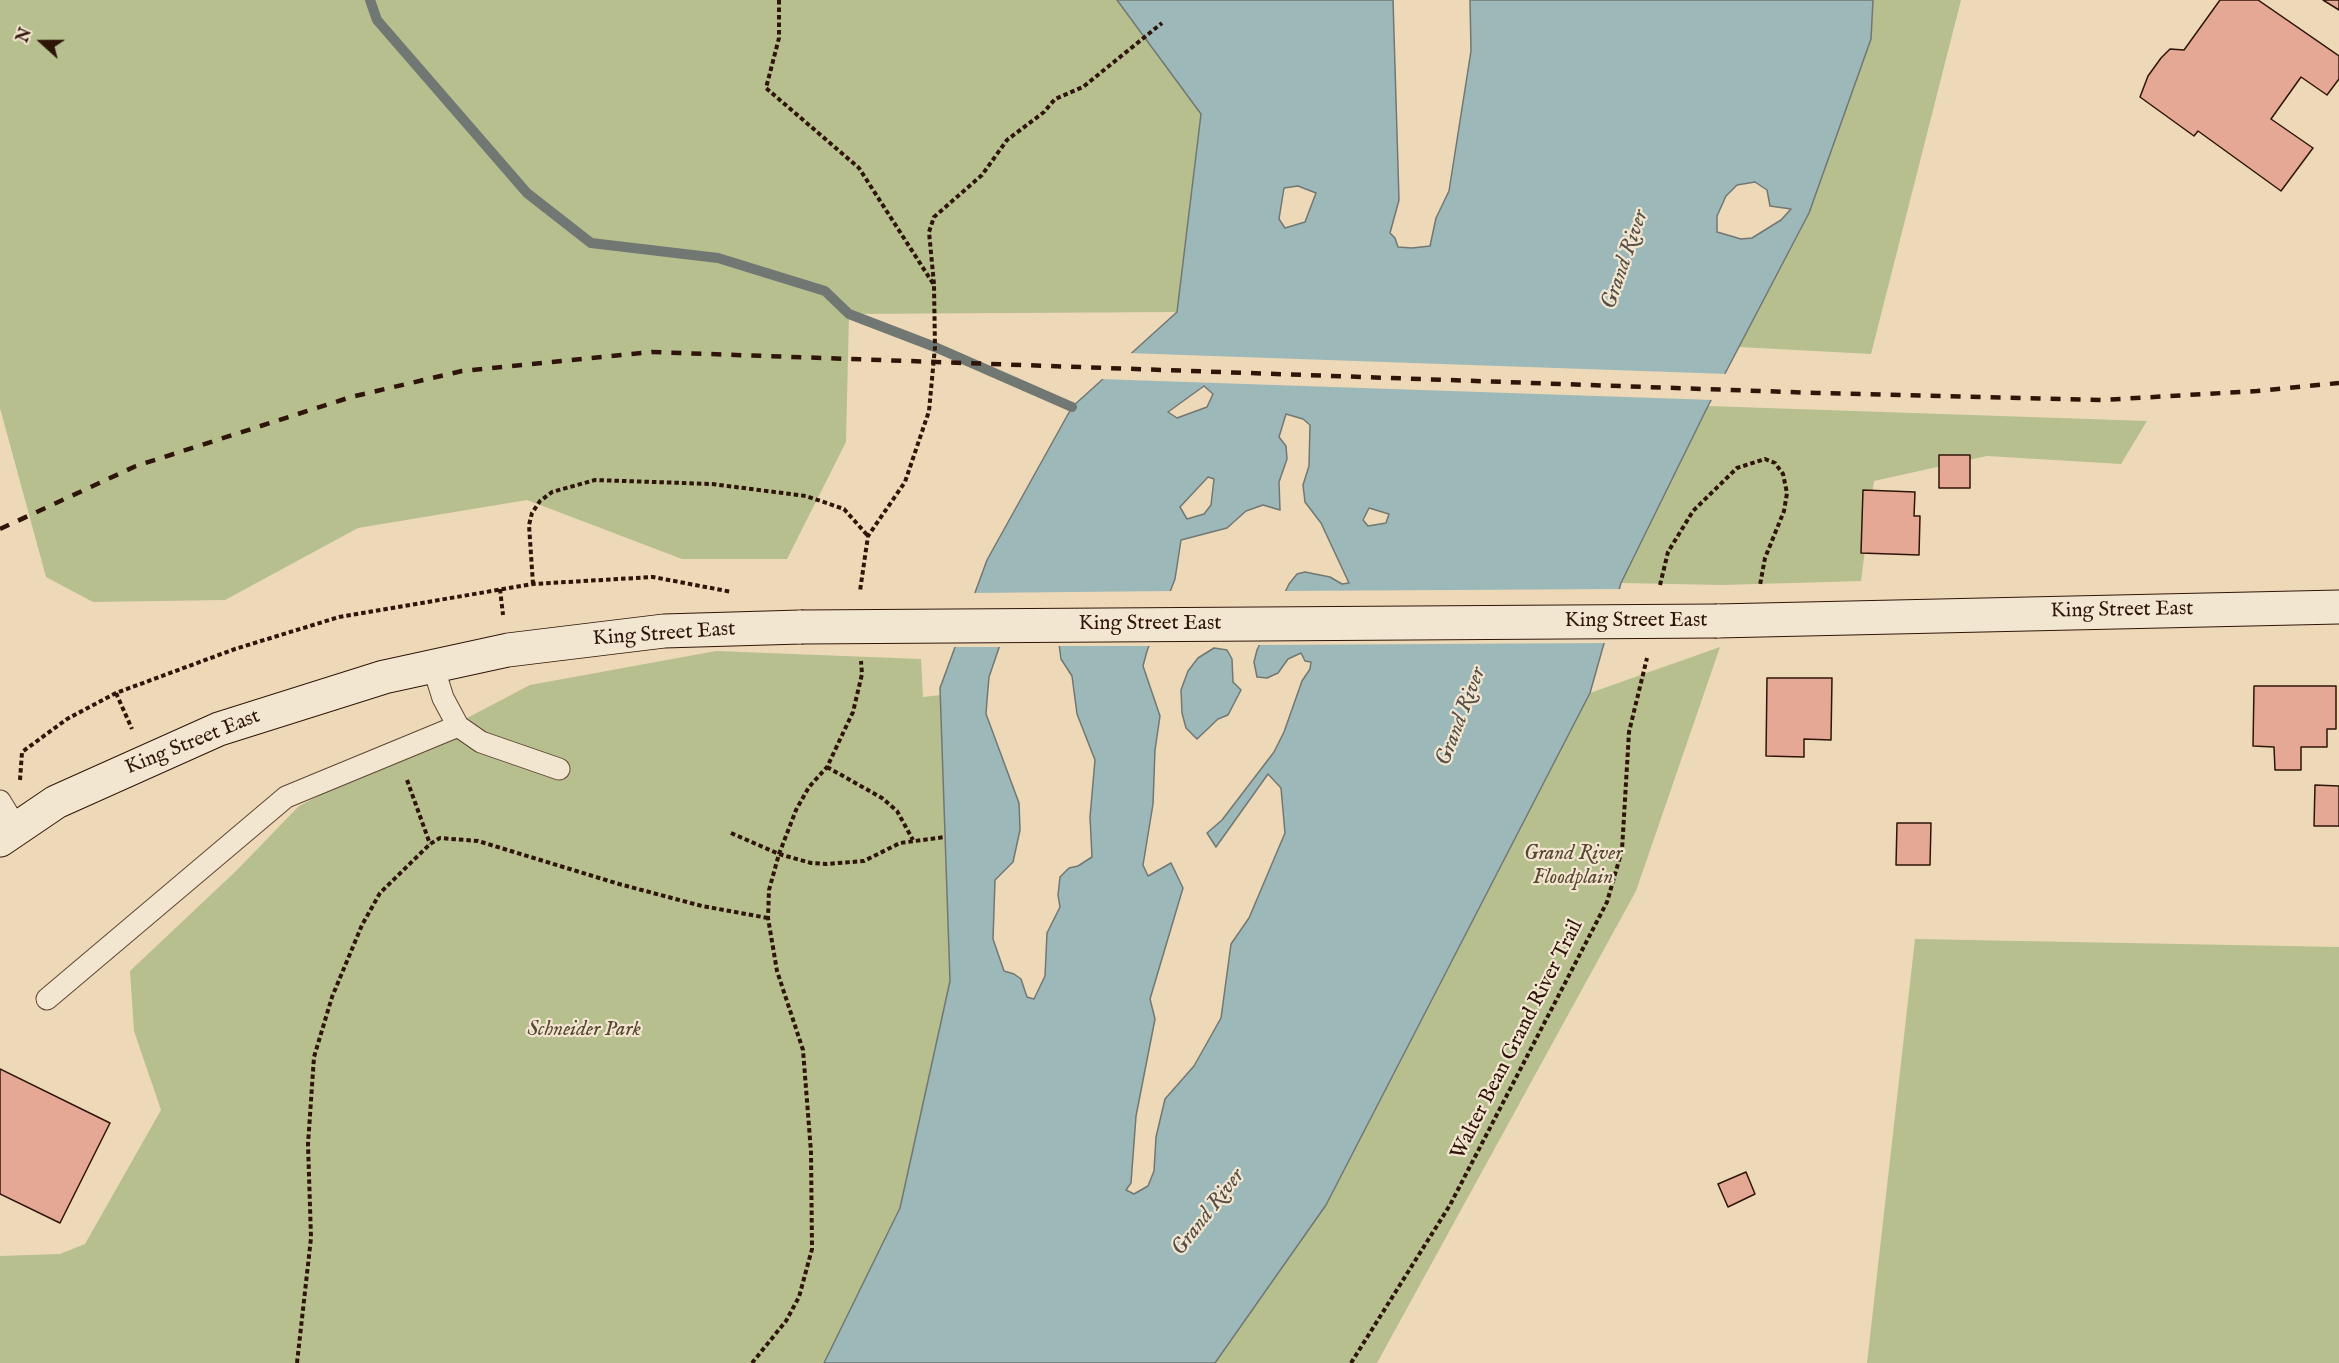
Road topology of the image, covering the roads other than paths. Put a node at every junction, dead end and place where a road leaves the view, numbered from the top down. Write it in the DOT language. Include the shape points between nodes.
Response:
graph roads {
  1 [pos="2339,607"];
  2 [pos="433,666"];
  3 [pos="458,726"];
  4 [pos="559,770"];
  5 [pos="0,801"];
  6 [pos="8,835"];
  7 [pos="47,999"];
  1 -- 2 [label="main road, King Street East, bridge" via="1717,621 664,631 508,650"];
  2 -- 3 [label="lane" via="443,698"];
  2 -- 6 [label="main road, King Street East" via="298,702 219,729 56,802"];
  3 -- 4 [label="lane" via="481,742"];
  3 -- 7 [label="lane" via="286,797"];
  5 -- 6 [label="lane"];
}
